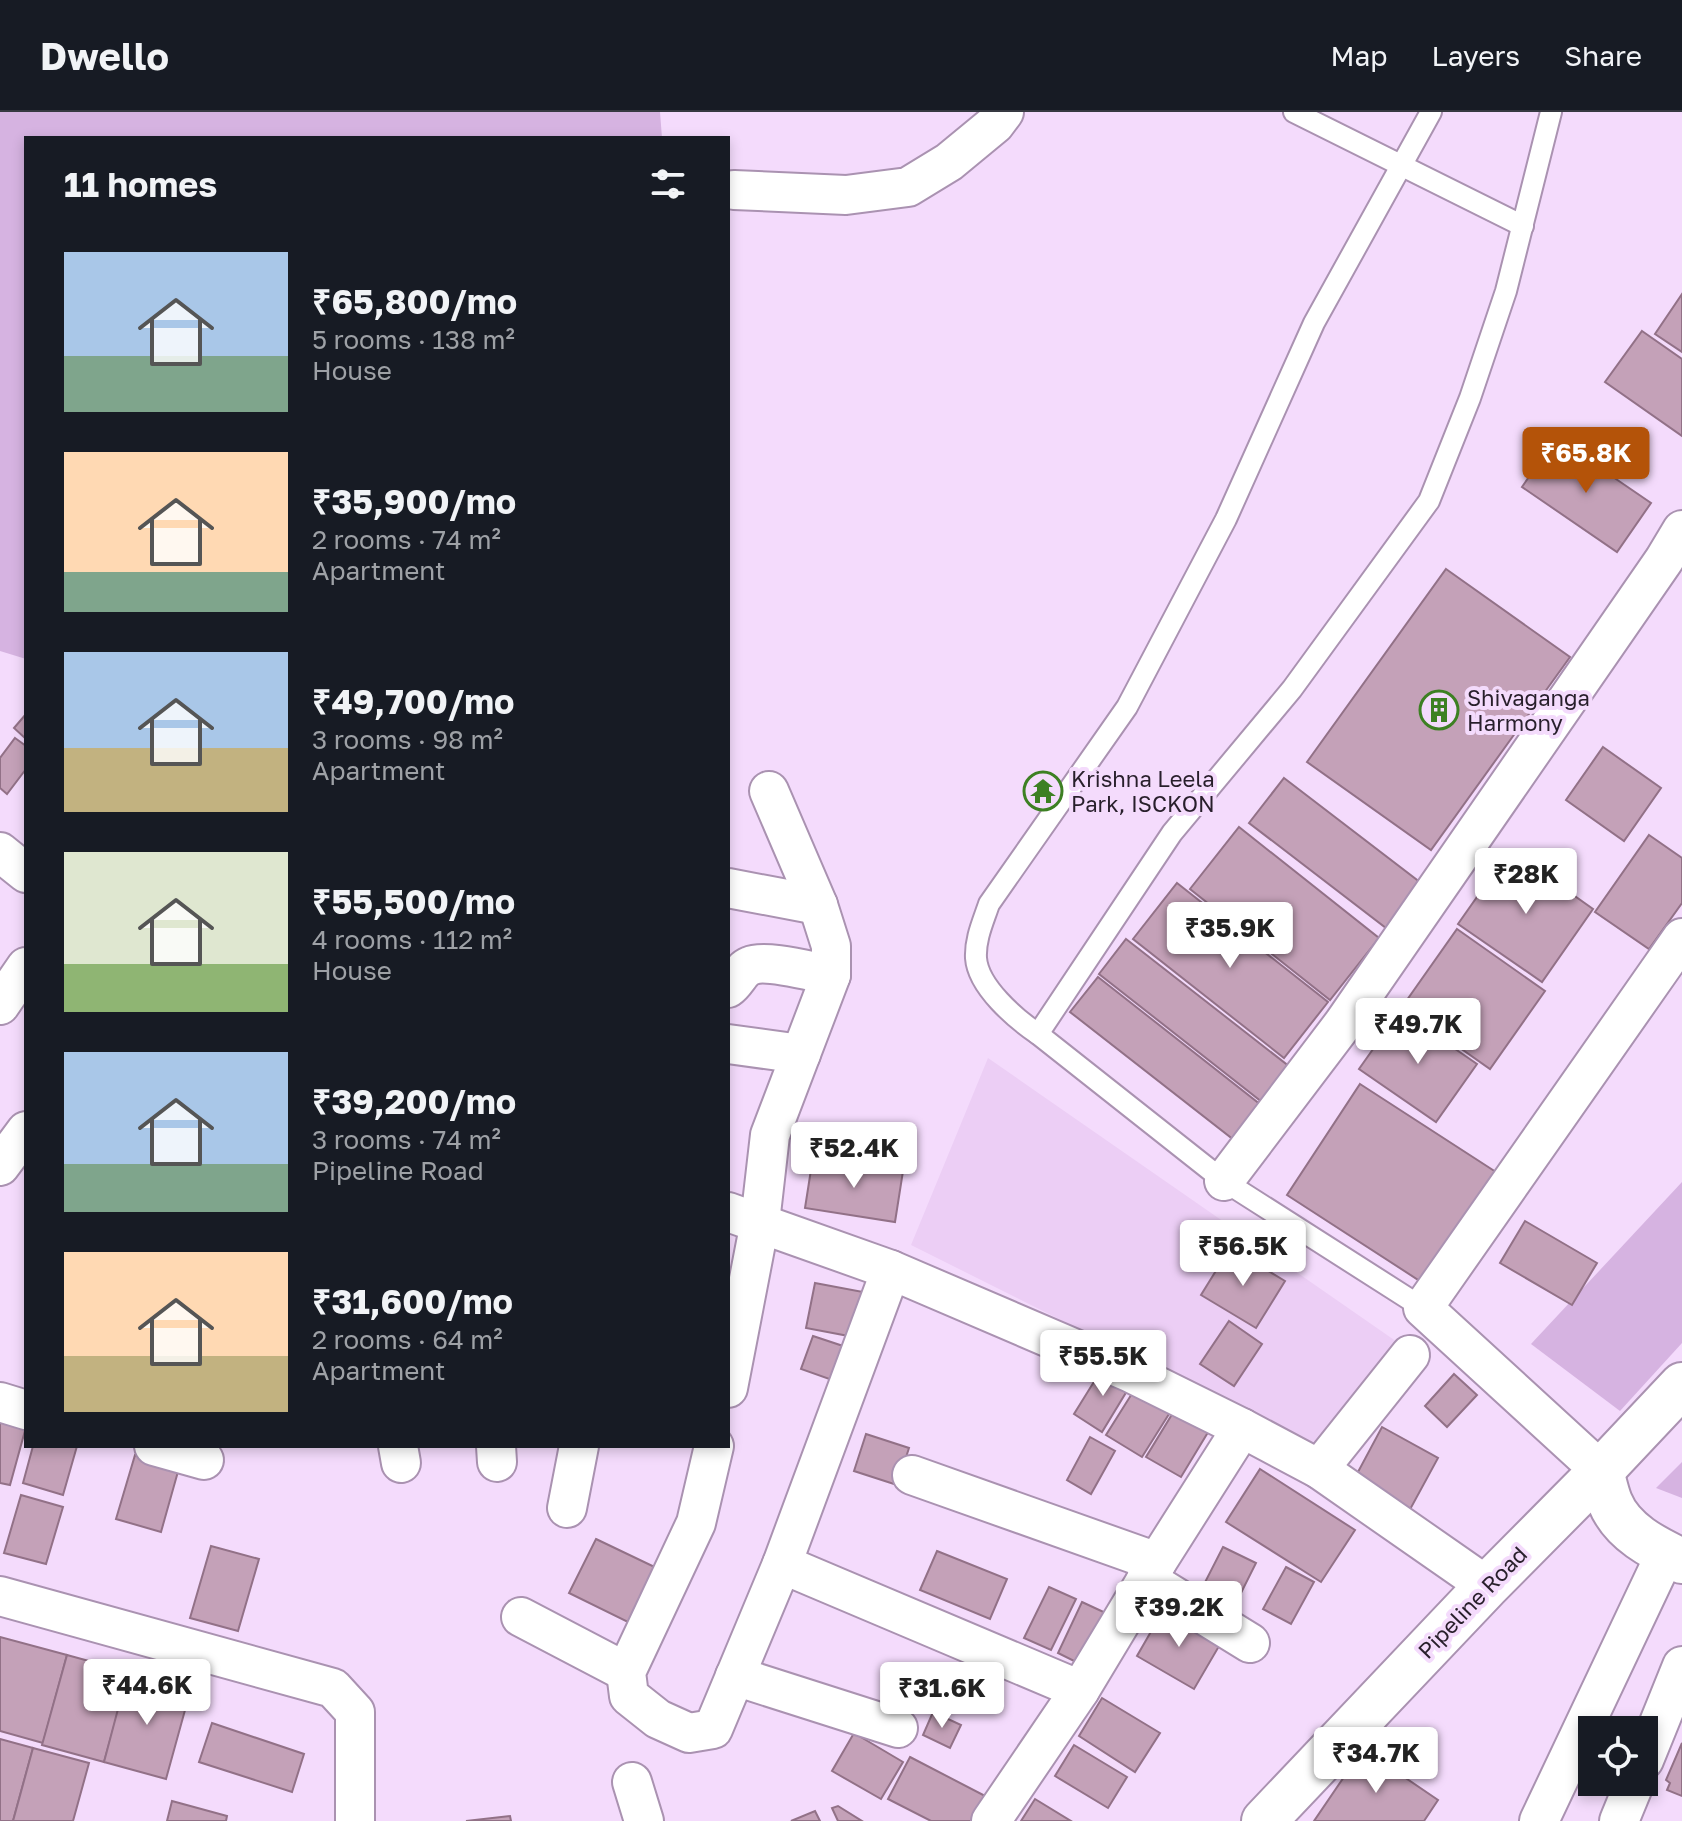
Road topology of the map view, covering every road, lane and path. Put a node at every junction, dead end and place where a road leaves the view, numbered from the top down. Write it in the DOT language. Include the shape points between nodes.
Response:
graph roads {
  1 [pos="1004,112"];
  2 [pos="1294,112"];
  3 [pos="1431,112"];
  4 [pos="1551,112"];
  5 [pos="1401,167"];
  6 [pos="734,190"];
  7 [pos="1523,226"];
  8 [pos="1676,554"];
  9 [pos="769,791"];
  10 [pos="0,852"];
  11 [pos="24,871"];
  12 [pos="730,888"];
  13 [pos="818,905"];
  14 [pos="1682,938"];
  15 [pos="24,970"];
  16 [pos="831,975"];
  17 [pos="730,987"];
  18 [pos="0,1005"];
  19 [pos="1038,1034"];
  20 [pos="730,1044"];
  21 [pos="801,1054"];
  22 [pos="24,1134"];
  23 [pos="0,1166"];
  24 [pos="1224,1181"];
  25 [pos="744,1217"];
  26 [pos="891,1270"];
  27 [pos="1423,1308"];
  28 [pos="1410,1355"];
  29 [pos="730,1367"];
  30 [pos="1682,1385"];
  31 [pos="0,1402"];
  32 [pos="24,1409"];
  33 [pos="1242,1428"];
  34 [pos="161,1448"];
  35 [pos="579,1448"];
  36 [pos="714,1448"];
  37 [pos="204,1460"];
  38 [pos="1319,1469"];
  39 [pos="1601,1471"];
  40 [pos="912,1475"];
  41 [pos="567,1508"];
  42 [pos="1674,1557"];
  43 [pos="782,1564"];
  44 [pos="1152,1570"];
  45 [pos="1487,1586"];
  46 [pos="0,1596"];
  47 [pos="521,1617"];
  48 [pos="1250,1643"];
  49 [pos="626,1672"];
  50 [pos="735,1676"];
  51 [pos="1680,1678"];
  52 [pos="1080,1690"];
  53 [pos="898,1728"];
  54 [pos="1658,1728"];
  55 [pos="632,1782"];
  56 [pos="1629,1796"];
  57 [pos="355,1821"];
  58 [pos="644,1821"];
  59 [pos="991,1821"];
  60 [pos="1264,1821"];
  61 [pos="1539,1821"];
  62 [pos="1619,1821"];
  1 -- 6 [label="street" via="949,162 908,187 846,195"];
  2 -- 5 [label="lane"];
  3 -- 5 [label="lane"];
  4 -- 7 [label="lane"];
  5 -- 7 [label="lane"];
  5 -- 19 [label="lane" via="1314,323 1226,519 1127,707 989,904 976,961 986,984 1015,1018"];
  7 -- 19 [label="lane" via="1470,398 1429,501 1292,689 1172,833"];
  8 -- 24 [label="street" via="1343,1024"];
  9 -- 13 [label="street"];
  10 -- 11 [label="street"];
  12 -- 13 [label="street"];
  13 -- 16 [label="street" via="831,946"];
  14 -- 27 [label="street"];
  15 -- 18 [label="street"];
  16 -- 17 [label="street" via="764,963 751,965"];
  16 -- 21 [label="street"];
  19 -- 24 [label="lane"];
  20 -- 21 [label="street"];
  21 -- 25 [label="street"];
  22 -- 23 [label="street"];
  24 -- 27 [label="lane"];
  25 -- 26 [label="street"];
  25 -- 29 [label="street"];
  26 -- 33 [label="street" via="1129,1372"];
  26 -- 43 [label="street"];
  27 -- 39 [label="street"];
  28 -- 38 [label="street"];
  30 -- 39 [label="street, Pipeline Road"];
  31 -- 32 [label="street"];
  33 -- 38 [label="street"];
  33 -- 44 [label="street"];
  34 -- 37 [label="street"];
  35 -- 41 [label="street"];
  36 -- 49 [label="street" via="696,1523"];
  38 -- 45 [label="street"];
  39 -- 42 [label="street" via="1619,1518"];
  39 -- 45 [label="street, Pipeline Road"];
  40 -- 44 [label="street"];
  42 -- 61 [label="street"];
  43 -- 50 [label="street"];
  43 -- 52 [label="street"];
  44 -- 48 [label="street"];
  44 -- 52 [label="street"];
  45 -- 60 [label="street, Pipeline Road"];
  46 -- 57 [label="street" via="333,1688 355,1712"];
  47 -- 49 [label="street"];
  49 -- 50 [label="street" via="629,1696 658,1719 689,1733 713,1729"];
  50 -- 53 [label="street"];
  51 -- 54 [label="street"];
  52 -- 59 [label="street"];
  55 -- 58 [label="street"];
  56 -- 62 [label="street"];
}
